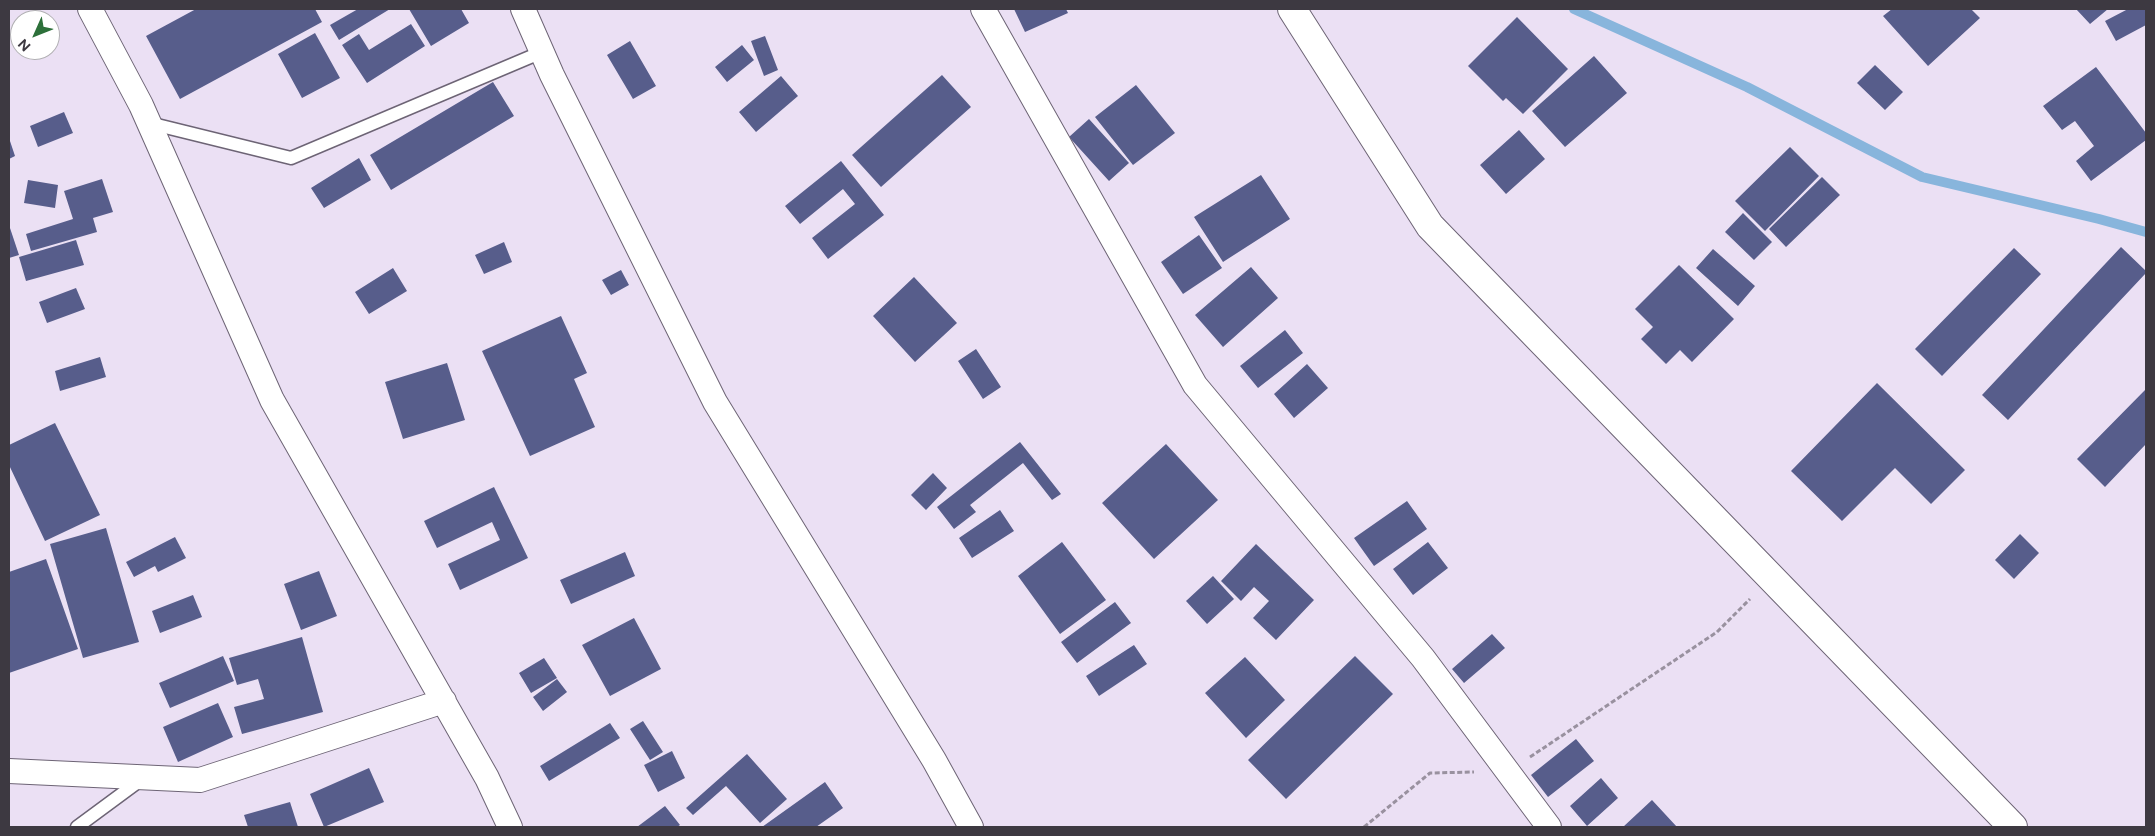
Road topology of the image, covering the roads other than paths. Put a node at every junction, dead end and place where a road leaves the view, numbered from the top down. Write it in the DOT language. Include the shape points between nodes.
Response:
graph roads {
  1 [pos="90,9"];
  2 [pos="523,9"];
  3 [pos="983,9"];
  4 [pos="1292,9"];
  5 [pos="542,52"];
  6 [pos="149,123"];
  7 [pos="444,701"];
  8 [pos="9,771"];
  9 [pos="144,777"];
  10 [pos="77,827"];
  11 [pos="510,827"];
  12 [pos="970,827"];
  13 [pos="1548,827"];
  14 [pos="2013,827"];
  1 -- 6 [label="street"];
  2 -- 5 [label="street"];
  3 -- 13 [label="street" via="1195,385 1423,658"];
  4 -- 14 [label="main road" via="1430,226"];
  5 -- 6 [label="lane" via="291,158"];
  5 -- 12 [label="street" via="714,402 934,760"];
  6 -- 7 [label="street" via="272,400"];
  7 -- 9 [label="street" via="200,780"];
  7 -- 11 [label="street"];
  8 -- 9 [label="street"];
  9 -- 10 [label="lane"];
}
